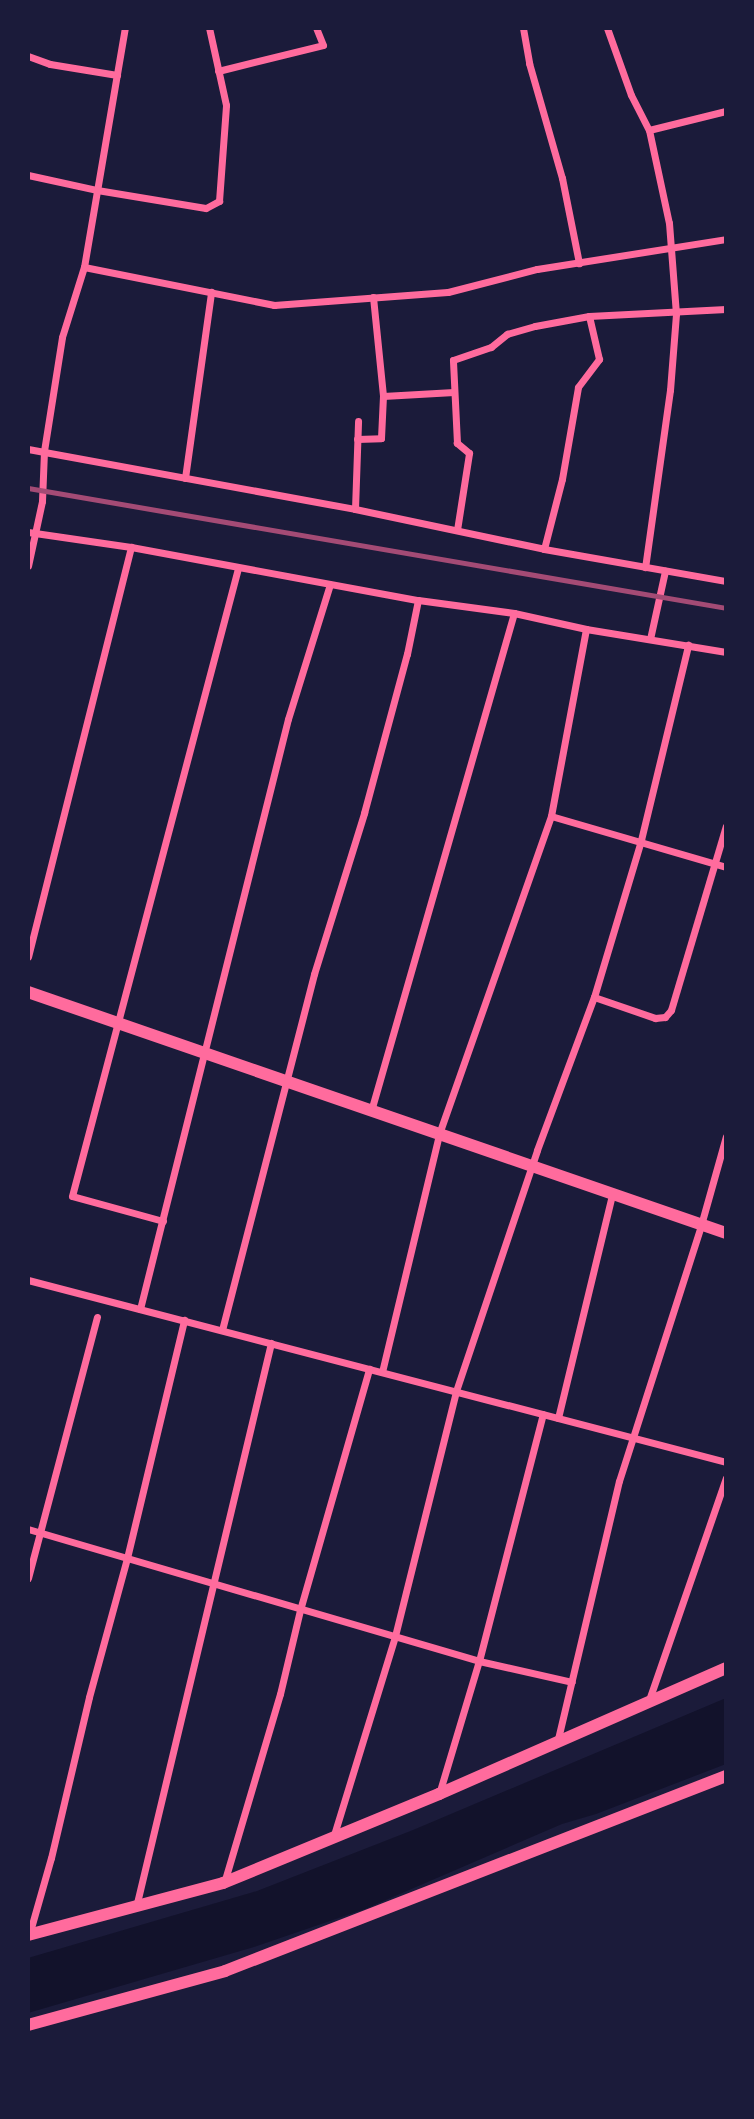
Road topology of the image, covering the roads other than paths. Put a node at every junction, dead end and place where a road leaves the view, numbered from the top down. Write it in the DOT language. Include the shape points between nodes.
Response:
graph roads {
  1 [pos="125,28"];
  2 [pos="209,28"];
  3 [pos="316,28"];
  4 [pos="523,28"];
  5 [pos="607,28"];
  6 [pos="28,56"];
  7 [pos="218,71"];
  8 [pos="117,75"];
  9 [pos="726,111"];
  10 [pos="649,130"];
  11 [pos="28,175"];
  12 [pos="97,190"];
  13 [pos="726,239"];
  14 [pos="669,249"];
  15 [pos="579,263"];
  16 [pos="84,267"];
  17 [pos="211,292"];
  18 [pos="373,297"];
  19 [pos="726,309"];
  20 [pos="676,313"];
  21 [pos="589,316"];
  22 [pos="454,392"];
  23 [pos="383,396"];
  24 [pos="358,421"];
  25 [pos="357,439"];
  26 [pos="28,449"];
  27 [pos="44,451"];
  28 [pos="185,478"];
  29 [pos="355,509"];
  30 [pos="457,530"];
  31 [pos="32,533"];
  32 [pos="131,547"];
  33 [pos="544,549"];
  34 [pos="28,566"];
  35 [pos="645,567"];
  36 [pos="238,568"];
  37 [pos="665,572"];
  38 [pos="726,578"];
  39 [pos="330,584"];
  40 [pos="418,600"];
  41 [pos="514,613"];
  42 [pos="586,629"];
  43 [pos="650,639"];
  44 [pos="688,645"];
  45 [pos="726,652"];
  46 [pos="551,816"];
  47 [pos="726,826"];
  48 [pos="641,840"];
  49 [pos="714,864"];
  50 [pos="726,867"];
  51 [pos="28,957"];
  52 [pos="28,992"];
  53 [pos="594,997"];
  54 [pos="118,1023"];
  55 [pos="204,1053"];
  56 [pos="286,1081"];
  57 [pos="371,1111"];
  58 [pos="439,1134"];
  59 [pos="726,1136"];
  60 [pos="531,1166"];
  61 [pos="612,1194"];
  62 [pos="163,1221"];
  63 [pos="701,1225"];
  64 [pos="726,1233"];
  65 [pos="28,1280"];
  66 [pos="140,1309"];
  67 [pos="97,1317"];
  68 [pos="184,1320"];
  69 [pos="222,1330"];
  70 [pos="271,1343"];
  71 [pos="369,1368"];
  72 [pos="382,1372"];
  73 [pos="456,1391"];
  74 [pos="543,1414"];
  75 [pos="558,1418"];
  76 [pos="632,1437"];
  77 [pos="726,1462"];
  78 [pos="726,1478"];
  79 [pos="28,1529"];
  80 [pos="39,1531"];
  81 [pos="127,1558"];
  82 [pos="28,1578"];
  83 [pos="213,1583"];
  84 [pos="300,1610"];
  85 [pos="395,1636"];
  86 [pos="479,1661"];
  87 [pos="726,1668"];
  88 [pos="572,1682"];
  89 [pos="649,1700"];
  90 [pos="557,1743"];
  91 [pos="726,1776"];
  92 [pos="439,1794"];
  93 [pos="333,1839"];
  94 [pos="223,1883"];
  95 [pos="135,1907"];
  96 [pos="29,1935"];
  97 [pos="28,2025"];
  1 -- 8 [label="street"];
  2 -- 7 [label="street"];
  3 -- 7 [label="street" via="323,46"];
  4 -- 15 [label="street"];
  5 -- 10 [label="street"];
  6 -- 8 [label="street"];
  7 -- 12 [label="street" via="226,105 220,199 206,208"];
  8 -- 12 [label="street"];
  9 -- 10 [label="street"];
  10 -- 14 [label="street" via="669,223"];
  11 -- 12 [label="street"];
  12 -- 16 [label="street"];
  13 -- 14 [label="street"];
  14 -- 15 [label="street"];
  14 -- 20 [label="street"];
  15 -- 18 [label="street" via="448,292"];
  16 -- 17 [label="street"];
  16 -- 27 [label="street" via="62,337"];
  17 -- 18 [label="street" via="274,305"];
  17 -- 28 [label="street"];
  18 -- 23 [label="street"];
  19 -- 20 [label="street"];
  20 -- 21 [label="street"];
  20 -- 35 [label="street"];
  21 -- 22 [label="street" via="509,334 492,348 453,360"];
  21 -- 33 [label="street" via="598,363 578,387"];
  22 -- 23 [label="street"];
  22 -- 30 [label="street" via="457,443 469,453"];
  23 -- 25 [label="street" via="381,438"];
  24 -- 25 [label="street"];
  25 -- 29 [label="street"];
  26 -- 27 [label="street"];
  27 -- 28 [label="street"];
  27 -- 31 [label="street" via="43,491"];
  28 -- 29 [label="street"];
  29 -- 30 [label="street"];
  30 -- 33 [label="street"];
  31 -- 32 [label="street"];
  31 -- 34 [label="street"];
  32 -- 36 [label="street"];
  32 -- 51 [label="street"];
  33 -- 35 [label="street"];
  35 -- 37 [label="street"];
  36 -- 39 [label="street"];
  36 -- 54 [label="street"];
  37 -- 38 [label="street"];
  37 -- 43 [label="street"];
  39 -- 40 [label="street"];
  39 -- 55 [label="street" via="288,719"];
  40 -- 41 [label="street"];
  40 -- 56 [label="street" via="394,706"];
  41 -- 42 [label="street"];
  41 -- 57 [label="street"];
  42 -- 43 [label="street"];
  42 -- 46 [label="street"];
  43 -- 44 [label="street"];
  44 -- 45 [label="street"];
  44 -- 48 [label="street"];
  46 -- 48 [label="street"];
  46 -- 58 [label="street"];
  47 -- 49 [label="street"];
  48 -- 49 [label="street"];
  48 -- 53 [label="street"];
  49 -- 50 [label="street"];
  49 -- 53 [label="street" via="671,1010 665,1017 655,1018"];
  52 -- 54 [label="street"];
  53 -- 60 [label="street"];
  54 -- 55 [label="street"];
  54 -- 62 [label="street" via="72,1196"];
  55 -- 56 [label="street"];
  55 -- 62 [label="street"];
  56 -- 57 [label="street"];
  56 -- 69 [label="street"];
  57 -- 58 [label="street"];
  58 -- 60 [label="street"];
  58 -- 72 [label="street"];
  59 -- 63 [label="street"];
  60 -- 61 [label="street"];
  60 -- 73 [label="street"];
  61 -- 63 [label="street"];
  61 -- 75 [label="street"];
  62 -- 66 [label="street"];
  63 -- 64 [label="street"];
  63 -- 76 [label="street"];
  65 -- 66 [label="street"];
  66 -- 68 [label="street"];
  67 -- 80 [label="street"];
  68 -- 69 [label="street"];
  68 -- 81 [label="street"];
  69 -- 70 [label="street"];
  70 -- 71 [label="street"];
  70 -- 83 [label="street"];
  71 -- 72 [label="street"];
  71 -- 84 [label="street"];
  72 -- 73 [label="street"];
  73 -- 74 [label="street"];
  73 -- 85 [label="street"];
  74 -- 75 [label="street"];
  74 -- 86 [label="street"];
  75 -- 76 [label="street"];
  76 -- 77 [label="street"];
  76 -- 88 [label="street"];
  78 -- 89 [label="street"];
  79 -- 80 [label="street"];
  80 -- 81 [label="street"];
  80 -- 82 [label="street"];
  81 -- 83 [label="street"];
  81 -- 96 [label="street"];
  83 -- 84 [label="street"];
  83 -- 95 [label="street"];
  84 -- 85 [label="street"];
  84 -- 94 [label="street" via="280,1694"];
  85 -- 86 [label="street"];
  85 -- 93 [label="street"];
  86 -- 88 [label="street"];
  86 -- 92 [label="street"];
  87 -- 89 [label="street"];
  88 -- 90 [label="street"];
  89 -- 90 [label="street"];
  90 -- 92 [label="street"];
  91 -- 97 [label="street" via="225,1972"];
  92 -- 93 [label="street"];
  93 -- 94 [label="street"];
  94 -- 95 [label="street"];
  95 -- 96 [label="street"];
}
